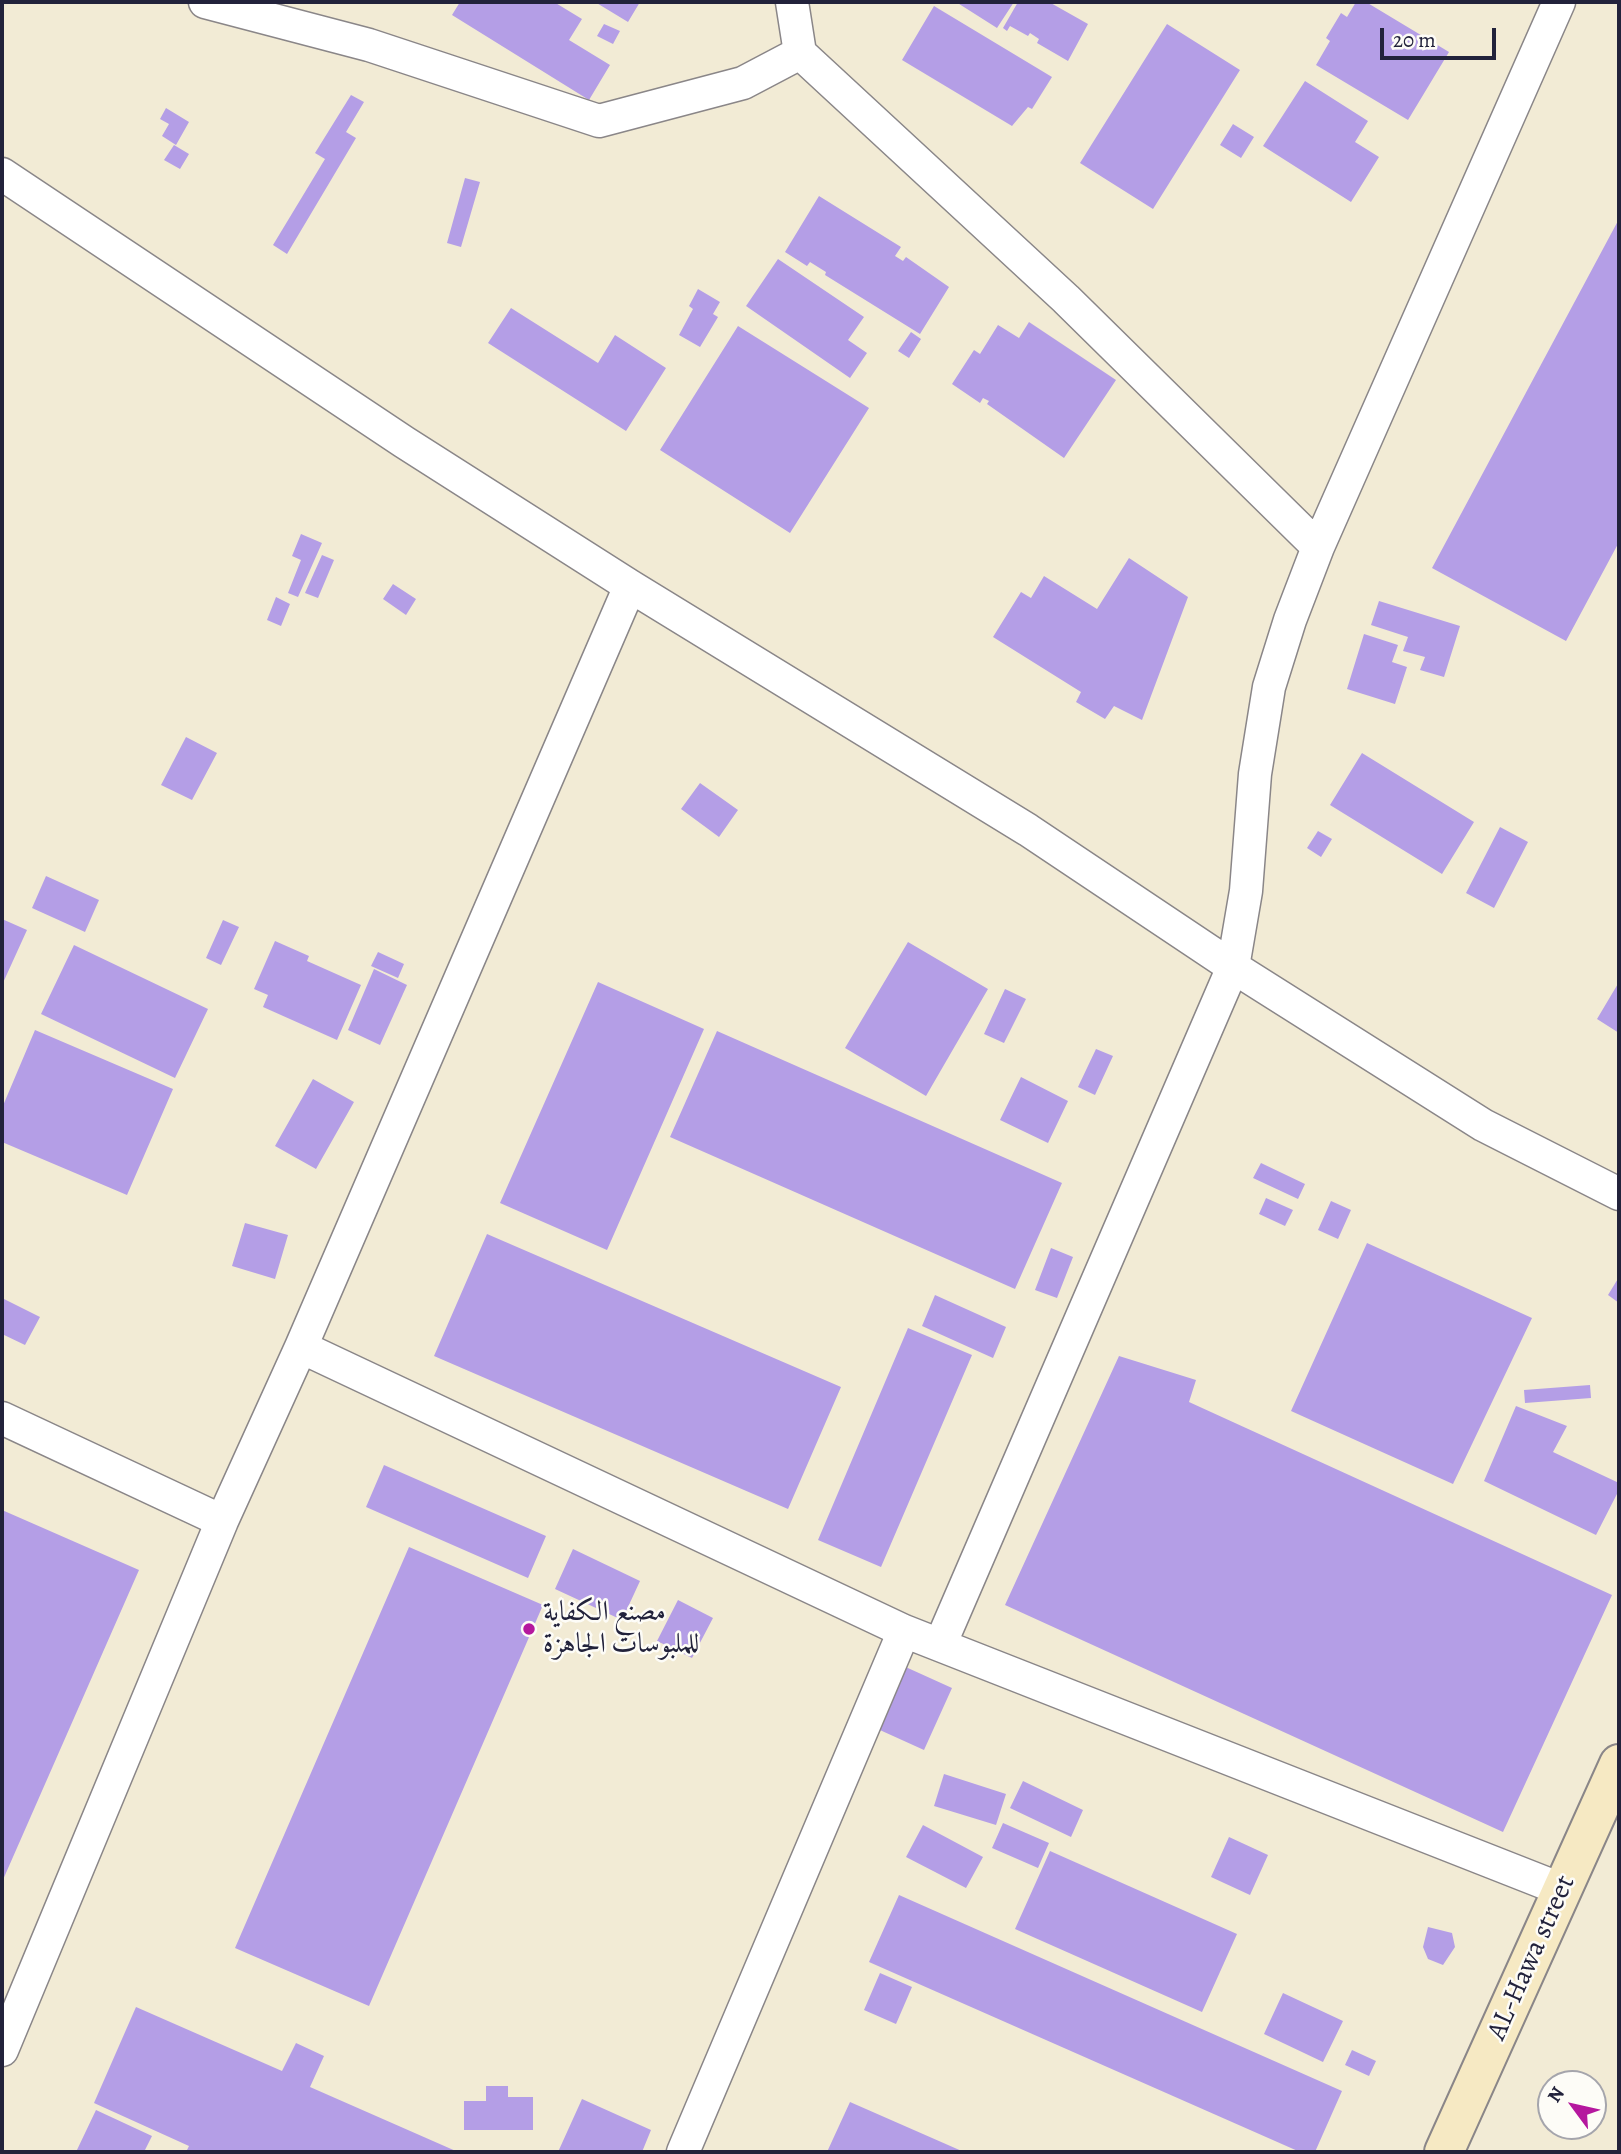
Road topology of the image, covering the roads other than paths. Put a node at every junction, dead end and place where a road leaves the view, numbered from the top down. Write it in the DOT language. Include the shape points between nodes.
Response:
graph roads {
  1 [pos="792,2"];
  2 [pos="1559,2"];
  3 [pos="222,4"];
  4 [pos="800,53"];
  5 [pos="2,174"];
  6 [pos="1318,547"];
  7 [pos="629,586"];
  8 [pos="1233,967"];
  9 [pos="1619,1194"];
  10 [pos="301,1347"];
  11 [pos="2,1418"];
  12 [pos="222,1521"];
  13 [pos="904,1631"];
  14 [pos="940,1645"];
  15 [pos="1619,1764"];
  16 [pos="1563,1890"];
  17 [pos="2,2050"];
  18 [pos="683,2152"];
  19 [pos="1444,2152"];
  1 -- 4 [label="street"];
  2 -- 6 [label="street"];
  3 -- 4 [label="street" via="369,45 599,121 743,83"];
  4 -- 6 [label="street" via="1066,299"];
  5 -- 7 [label="street"];
  6 -- 8 [label="street" via="1269,687"];
  7 -- 8 [label="street" via="1028,830"];
  7 -- 10 [label="street"];
  8 -- 9 [label="street" via="1483,1125"];
  8 -- 14 [label="street"];
  10 -- 12 [label="street"];
  10 -- 13 [label="street"];
  11 -- 12 [label="street"];
  12 -- 17 [label="street"];
  13 -- 14 [label="street"];
  13 -- 18 [label="street"];
  14 -- 16 [label="street"];
  15 -- 16 [label="street, AL-Hawa street"];
  16 -- 19 [label="street, AL-Hawa street"];
}
